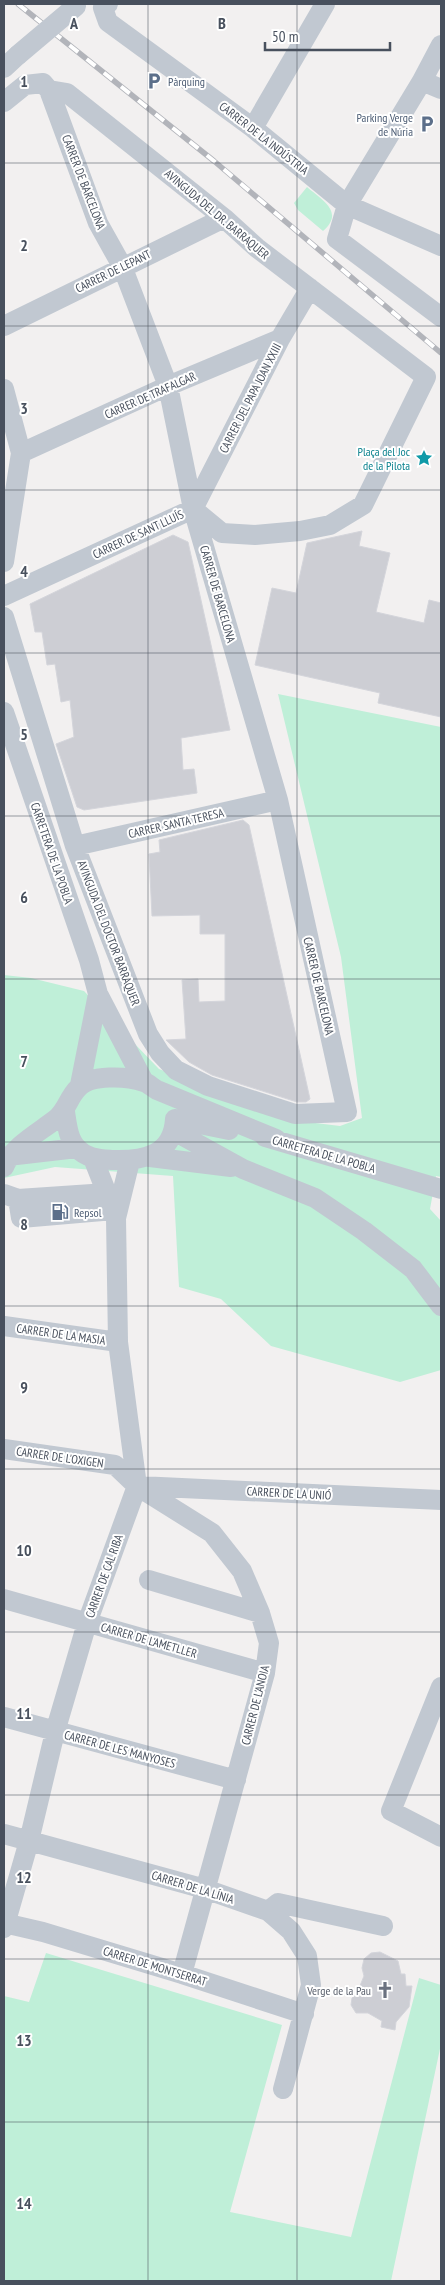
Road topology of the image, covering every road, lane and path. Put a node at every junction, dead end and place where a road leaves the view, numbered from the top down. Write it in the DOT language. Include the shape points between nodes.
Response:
graph roads {
  1 [pos="76,4"];
  2 [pos="325,4"];
  3 [pos="105,6"];
  4 [pos="441,45"];
  5 [pos="11,62"];
  6 [pos="422,81"];
  7 [pos="441,89"];
  8 [pos="49,90"];
  9 [pos="4,102"];
  10 [pos="253,128"];
  11 [pos="347,205"];
  12 [pos="224,218"];
  13 [pos="441,246"];
  14 [pos="122,266"];
  15 [pos="310,288"];
  16 [pos="441,317"];
  17 [pos="4,326"];
  18 [pos="280,339"];
  19 [pos="426,378"];
  20 [pos="168,386"];
  21 [pos="4,388"];
  22 [pos="21,453"];
  23 [pos="193,509"];
  24 [pos="4,562"];
  25 [pos="4,596"];
  26 [pos="4,617"];
  27 [pos="4,712"];
  28 [pos="278,800"];
  29 [pos="75,846"];
  30 [pos="117,954"];
  31 [pos="89,960"];
  32 [pos="98,994"];
  33 [pos="80,1085"];
  34 [pos="150,1086"];
  35 [pos="65,1112"];
  36 [pos="347,1112"];
  37 [pos="175,1125"];
  38 [pos="276,1139"];
  39 [pos="85,1153"];
  40 [pos="150,1157"];
  41 [pos="5,1159"];
  42 [pos="130,1160"];
  43 [pos="243,1169"];
  44 [pos="441,1189"];
  45 [pos="11,1196"];
  46 [pos="112,1207"];
  47 [pos="441,1306"];
  48 [pos="4,1326"];
  49 [pos="118,1342"];
  50 [pos="4,1449"];
  51 [pos="137,1486"];
  52 [pos="441,1500"];
  53 [pos="150,1580"];
  54 [pos="4,1599"];
  55 [pos="260,1613"];
  56 [pos="87,1623"];
  57 [pos="265,1673"];
  58 [pos="441,1687"];
  59 [pos="4,1717"];
  60 [pos="55,1732"];
  61 [pos="236,1780"];
  62 [pos="4,1834"];
  63 [pos="441,1837"];
  64 [pos="30,1841"];
  65 [pos="206,1889"];
  66 [pos="268,1911"];
  67 [pos="4,1925"];
  68 [pos="383,1926"];
  69 [pos="182,1974"];
  70 [pos="304,2014"];
  71 [pos="282,2089"];
  1 -- 5 [label="street, bridge"];
  2 -- 10 [label="street"];
  3 -- 10 [label="street, CARRER DE LA INDÚSTRIA" via="108,22"];
  4 -- 6 [label="street"];
  6 -- 7 [label="street"];
  6 -- 11 [label="street"];
  8 -- 9 [label="street, AVINGUDA DEL DR. BARRAQUER" via="43,83 25,85"];
  8 -- 12 [label="street, AVINGUDA DEL DR. BARRAQUER" via="67,93 86,106"];
  8 -- 14 [label="street, CARRER DE BARCELONA" via="98,223"];
  10 -- 11 [label="street, CARRER DE LA INDÚSTRIA"];
  11 -- 13 [label="street, CARRER DE LA INDÚSTRIA"];
  11 -- 16 [label="street" via="337,239"];
  12 -- 14 [label="street, CARRER DE LEPANT"];
  12 -- 15 [label="street, AVINGUDA DEL DR. BARRAQUER"];
  14 -- 17 [label="street, CARRER DE LEPANT"];
  14 -- 20 [label="street, CARRER DE BARCELONA"];
  15 -- 18 [label="street, CARRER DEL PAPA JOAN XXIII"];
  15 -- 19 [label="street, AVINGUDA DEL DR. BARRAQUER"];
  18 -- 20 [label="street, CARRER DE TRAFALGAR"];
  18 -- 23 [label="street, CARRER DEL PAPA JOAN XXIII"];
  19 -- 23 [label="street, CARRER DE SANT LLUÍS" via="363,505 330,525 255,535 222,533"];
  20 -- 22 [label="street, CARRER DE TRAFALGAR"];
  20 -- 23 [label="street, CARRER DE BARCELONA"];
  21 -- 22 [label="street"];
  22 -- 24 [label="street"];
  23 -- 25 [label="street, CARRER DE SANT LLUÍS"];
  23 -- 28 [label="street, CARRER DE BARCELONA"];
  26 -- 29 [label="street, AVINGUDA DEL DOCTOR BARRAQUER"];
  27 -- 31 [label="street, CARRETERA DE LA POBLA"];
  28 -- 29 [label="street, CARRER SANTA TERESA"];
  28 -- 36 [label="street, CARRER DE BARCELONA"];
  29 -- 30 [label="street, AVINGUDA DEL DOCTOR BARRAQUER"];
  30 -- 31 [label="street"];
  30 -- 36 [label="street, AVINGUDA DEL DOCTOR BARRAQUER" via="148,1034 176,1070 208,1086 295,1114"];
  31 -- 32 [label="street, CARRETERA DE LA POBLA"];
  32 -- 33 [label="street, CARRETERA DE LA POBLA"];
  32 -- 34 [label="street, CARRETERA DE LA POBLA"];
  33 -- 34 [label="street" via="94,1079 113,1077"];
  33 -- 35 [label="street" via="72,1094"];
  34 -- 37 [label="street" via="169,1104"];
  34 -- 38 [label="street"];
  35 -- 39 [label="street" via="68,1133"];
  35 -- 41 [label="street"];
  37 -- 38 [label="street, CARRETERA DE LA POBLA"];
  37 -- 40 [label="street" via="164,1147"];
  37 -- 43 [label="street"];
  38 -- 44 [label="street, CARRETERA DE LA POBLA"];
  39 -- 41 [label="street"];
  39 -- 42 [label="street"];
  39 -- 46 [label="street, CARRER DE CAL RIBA"];
  40 -- 42 [label="street"];
  40 -- 43 [label="street"];
  42 -- 46 [label="street, CARRER DE CAL RIBA"];
  43 -- 47 [label="street" via="315,1198 364,1231 413,1269"];
  45 -- 46 [label="street"];
  46 -- 49 [label="street, CARRER DE CAL RIBA"];
  48 -- 49 [label="street, CARRER DE LA MASIA"];
  49 -- 51 [label="street, CARRER DE CAL RIBA"];
  50 -- 51 [label="street, CARRER DE L'OXIGEN" via="115,1465"];
  51 -- 52 [label="street, CARRER DE LA UNIÓ"];
  51 -- 55 [label="street, CARRER DE L'ANOIA" via="212,1533 242,1571"];
  51 -- 56 [label="street, CARRER DE CAL RIBA"];
  53 -- 55 [label="street"];
  54 -- 56 [label="street, CARRER DE L'AMETLLER"];
  55 -- 57 [label="street, CARRER DE L'ANOIA" via="269,1643"];
  56 -- 57 [label="street, CARRER DE L'AMETLLER"];
  56 -- 60 [label="street, CARRER DE CAL RIBA"];
  57 -- 61 [label="street, CARRER DE L'ANOIA"];
  58 -- 63 [label="street" via="391,1811"];
  59 -- 60 [label="street, CARRER DE LES MANYOSES"];
  60 -- 61 [label="street, CARRER DE LES MANYOSES"];
  60 -- 64 [label="street, CARRER DE CAL RIBA"];
  61 -- 65 [label="street, CARRER DE L'ANOIA"];
  62 -- 64 [label="street, CARRER DE LA LÍNIA"];
  64 -- 65 [label="street, CARRER DE LA LÍNIA"];
  64 -- 67 [label="street, CARRER DE CAL RIBA"];
  65 -- 66 [label="street, CARRER DE LA LÍNIA"];
  65 -- 69 [label="street, CARRER DE L'ANOIA"];
  66 -- 68 [label="street" via="278,1904"];
  66 -- 70 [label="street, CARRER DE LA LÍNIA" via="291,1931 307,1956 311,1985"];
  67 -- 69 [label="street, CARRER DE MONTSERRAT"];
  69 -- 70 [label="street, CARRER DE MONTSERRAT"];
  70 -- 71 [label="street, CARRER DE LA LÍNIA"];
}
